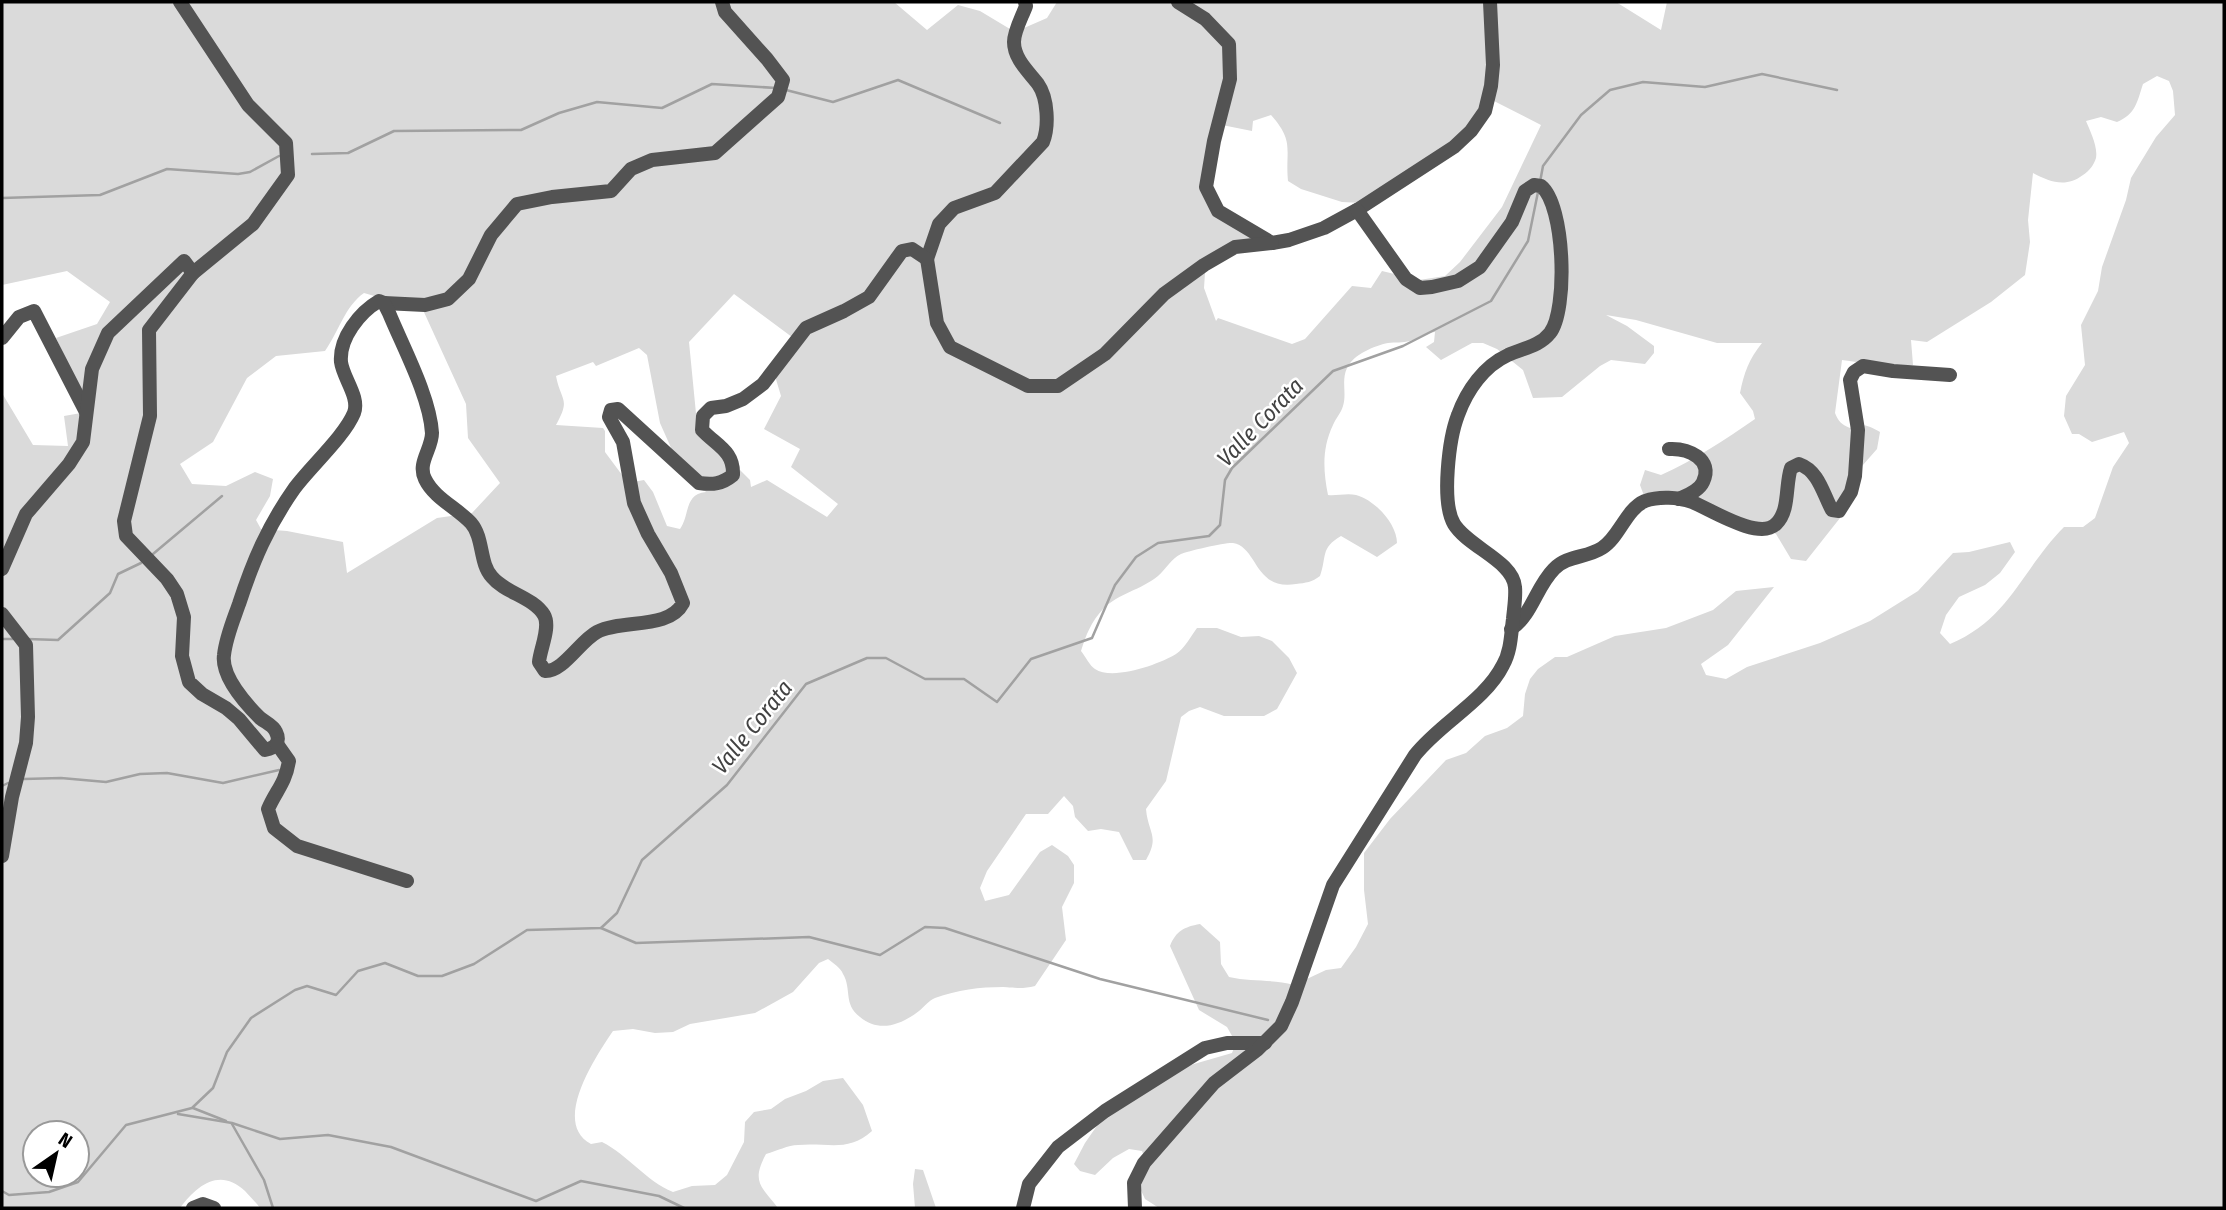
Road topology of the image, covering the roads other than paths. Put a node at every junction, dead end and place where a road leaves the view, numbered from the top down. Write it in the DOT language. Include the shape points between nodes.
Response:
graph roads {
  1 [pos="180,2"];
  2 [pos="722,2"];
  3 [pos="1025,2"];
  4 [pos="1178,2"];
  5 [pos="1490,2"];
  6 [pos="1357,210"];
  7 [pos="1272,243"];
  8 [pos="927,259"];
  9 [pos="193,273"];
  10 [pos="384,303"];
  11 [pos="2,338"];
  12 [pos="1950,375"];
  13 [pos="86,412"];
  14 [pos="1669,449"];
  15 [pos="1679,499"];
  16 [pos="2,569"];
  17 [pos="2,614"];
  18 [pos="1511,629"];
  19 [pos="275,747"];
  20 [pos="2,856"];
  21 [pos="407,881"];
  22 [pos="1265,1043"];
  23 [pos="193,1208"];
  24 [pos="214,1208"];
  25 [pos="1023,1208"];
  26 [pos="1135,1208"];
  1 -- 9 [label="street" via="248,105 286,143 288,175 253,224"];
  2 -- 10 [label="street" via="725,12 768,59 781,88 715,153 652,160 631,169 611,191 517,204 491,235 469,279 448,299 425,305"];
  3 -- 8 [label="street" via="1014,46 1044,94 1047,132 995,193 954,208 939,224"];
  4 -- 7 [label="street" via="1205,19 1229,44 1230,79 1206,187 1218,211"];
  5 -- 6 [label="street" via="1493,65 1489,100 1479,121 1454,147"];
  6 -- 7 [label="street" via="1324,228"];
  6 -- 18 [label="street" via="1406,279 1420,288 1432,288 1458,281 1480,267 1512,222 1525,191 1541,186 1550,198 1561,246 1562,276 1553,327 1545,339 1500,359 1479,379 1461,407 1453,433 1451,517 1465,537 1513,578"];
  7 -- 8 [label="street" via="1235,247 1204,265 1164,294 1105,354 1058,386 1028,386 950,347 937,323"];
  8 -- 10 [label="street" via="912,249 902,251 869,297 806,328 763,384 743,399 710,408 703,416 702,430 734,462 733,475 725,481 699,483 618,409 611,410 609,416 623,442 635,503 683,603 676,615 598,632 552,671 545,671 539,662 544,615 493,578 472,524 429,487 423,476 432,438 428,410"];
  9 -- 13 [label="street" via="184,261 178,265 108,332 92,369"];
  9 -- 19 [label="street" via="149,330 150,416 126,508 126,536 177,594 184,617 182,656 190,682 239,719 265,750"];
  10 -- 19 [label="street" via="366,309 345,341 341,361 355,410 294,489 262,540 225,643 226,672 255,712 276,731"];
  11 -- 13 [label="street" via="19,317 34,311"];
  12 -- 15 [label="street" via="1863,366 1853,372 1850,380 1858,430 1855,476 1839,511 1832,510 1808,467 1800,464 1791,468 1781,515 1776,525 1767,529 1718,516"];
  13 -- 16 [label="street" via="83,442 26,514"];
  14 -- 15 [label="street" via="1692,451 1704,469 1698,489"];
  15 -- 18 [label="street" via="1641,503 1603,548 1555,566 1522,622"];
  17 -- 20 [label="street" via="26,645 28,717"];
  18 -- 22 [label="street" via="1504,664 1493,681 1424,744 1340,871 1285,1019"];
  19 -- 21 [label="street" via="289,761 285,782 268,809 274,828 297,846"];
  22 -- 25 [label="street" via="1205,1048 1105,1111 1058,1147 1029,1184"];
  22 -- 26 [label="street" via="1214,1083 1144,1163 1133,1183"];
  23 -- 24 [label="street" via="203,1204"];
}
